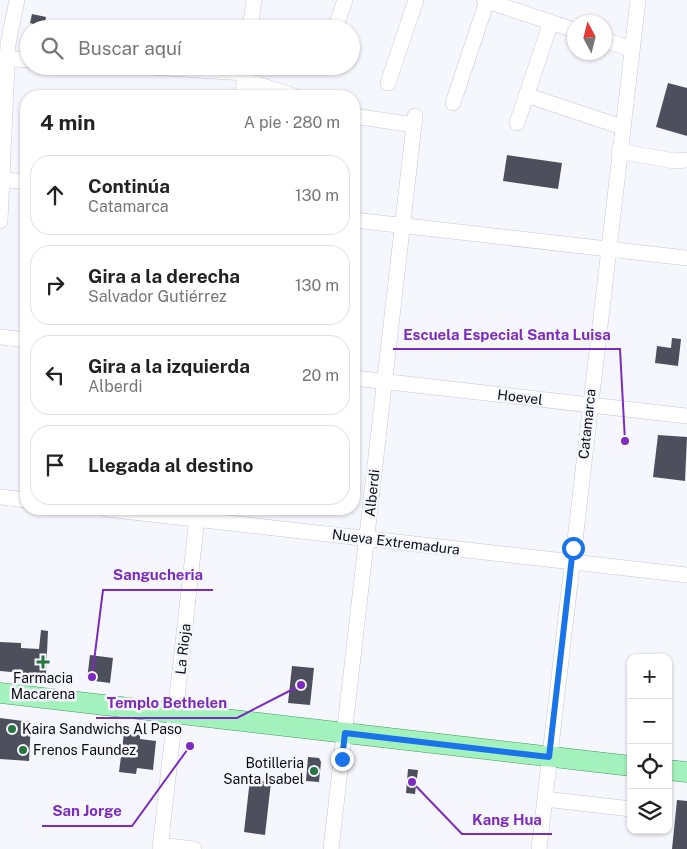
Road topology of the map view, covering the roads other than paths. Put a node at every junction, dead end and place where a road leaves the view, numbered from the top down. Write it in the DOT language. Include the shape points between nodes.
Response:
graph roads {
  1 [pos="17,0"];
  2 [pos="254,0"];
  3 [pos="345,0"];
  4 [pos="416,0"];
  5 [pos="486,0"];
  6 [pos="638,0"];
  7 [pos="251,20"];
  8 [pos="338,20"];
  9 [pos="551,22"];
  10 [pos="567,28"];
  11 [pos="612,43"];
  12 [pos="632,49"];
  13 [pos="4,58"];
  14 [pos="20,59"];
  15 [pos="245,75"];
  16 [pos="249,75"];
  17 [pos="388,83"];
  18 [pos="244,90"];
  19 [pos="281,90"];
  20 [pos="526,95"];
  21 [pos="453,103"];
  22 [pos="360,116"];
  23 [pos="2,119"];
  24 [pos="517,123"];
  25 [pos="622,127"];
  26 [pos="619,151"];
  27 [pos="687,160"];
  28 [pos="2,179"];
  29 [pos="20,181"];
  30 [pos="0,221"];
  31 [pos="360,221"];
  32 [pos="402,226"];
  33 [pos="607,249"];
  34 [pos="687,258"];
  35 [pos="0,337"];
  36 [pos="20,339"];
  37 [pos="360,379"];
  38 [pos="384,381"];
  39 [pos="590,405"];
  40 [pos="687,416"];
  41 [pos="0,497"];
  42 [pos="20,499"];
  43 [pos="198,515"];
  44 [pos="205,515"];
  45 [pos="367,539"];
  46 [pos="572,562"];
  47 [pos="687,576"];
  48 [pos="0,693"];
  49 [pos="176,713"];
  50 [pos="345,733"];
  51 [pos="549,757"];
  52 [pos="627,766"];
  53 [pos="672,770"];
  54 [pos="687,772"];
  55 [pos="545,799"];
  56 [pos="627,809"];
  57 [pos="160,847"];
  58 [pos="194,849"];
  59 [pos="331,849"];
  60 [pos="539,849"];
  1 -- 13 [label="street"];
  2 -- 7 [label="street"];
  3 -- 8 [label="street"];
  4 -- 17 [label="street"];
  5 -- 9 [label="street"];
  5 -- 21 [label="street"];
  6 -- 12 [label="street, Catamarca"];
  9 -- 10 [label="street"];
  9 -- 20 [label="street"];
  11 -- 12 [label="street"];
  12 -- 25 [label="street, Catamarca"];
  13 -- 14 [label="street"];
  13 -- 23 [label="street"];
  15 -- 18 [label="street"];
  16 -- 19 [label="street"];
  20 -- 24 [label="street"];
  20 -- 25 [label="street"];
  22 -- 32 [label="street, Alberdi" via="415,120"];
  23 -- 28 [label="street"];
  25 -- 26 [label="street, Catamarca"];
  26 -- 27 [label="street" via="674,161"];
  26 -- 33 [label="street, Catamarca"];
  28 -- 29 [label="street"];
  28 -- 30 [label="street"];
  31 -- 32 [label="street"];
  32 -- 33 [label="street"];
  32 -- 38 [label="street, Alberdi"];
  33 -- 34 [label="street"];
  33 -- 39 [label="street, Catamarca"];
  35 -- 36 [label="street"];
  37 -- 38 [label="street, Hoevel"];
  38 -- 39 [label="street, Hoevel"];
  38 -- 45 [label="street, Alberdi"];
  39 -- 40 [label="street, Hoevel"];
  39 -- 46 [label="street, Catamarca"];
  41 -- 42 [label="street"];
  43 -- 49 [label="street, La Rioja"];
  44 -- 45 [label="street, Nueva Extremadura"];
  45 -- 46 [label="street, Nueva Extremadura"];
  45 -- 50 [label="street, Alberdi"];
  46 -- 47 [label="street, Nueva Extremadura"];
  46 -- 51 [label="street, Catamarca"];
  48 -- 49 [label="main road"];
  49 -- 50 [label="main road"];
  49 -- 57 [label="street, La Rioja"];
  50 -- 51 [label="main road"];
  50 -- 59 [label="street, Alberdi"];
  51 -- 52 [label="main road"];
  51 -- 55 [label="street, Catamarca"];
  53 -- 54 [label="main road"];
  55 -- 56 [label="street"];
  55 -- 60 [label="street, Catamarca"];
  57 -- 58 [label="street"];
}
